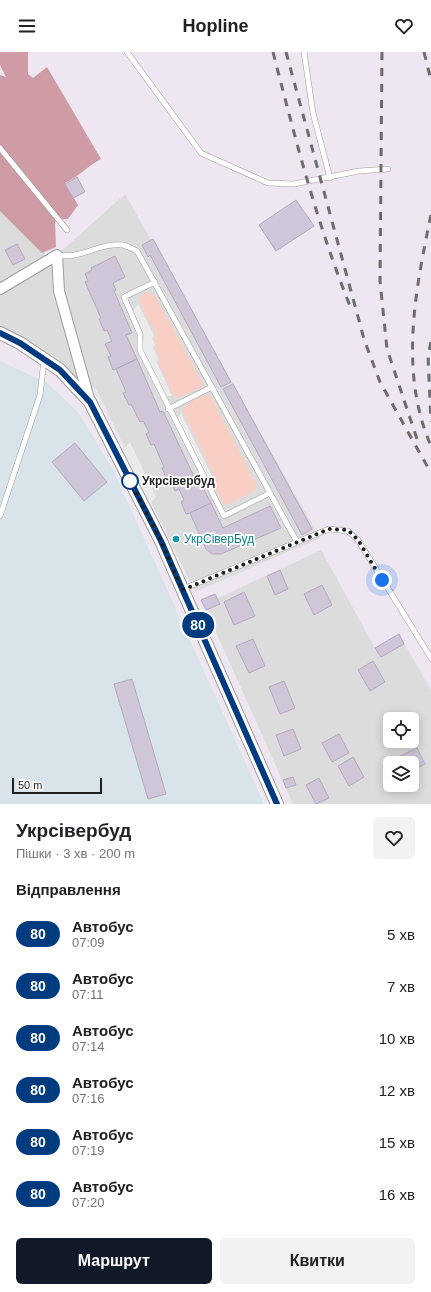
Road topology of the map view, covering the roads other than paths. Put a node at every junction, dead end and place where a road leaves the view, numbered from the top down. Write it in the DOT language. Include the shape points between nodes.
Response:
graph roads {
  1 [pos="126,52"];
  2 [pos="304,52"];
  3 [pos="0,148"];
  4 [pos="388,169"];
  5 [pos="330,178"];
  6 [pos="67,230"];
  7 [pos="57,255"];
  8 [pos="155,282"];
  9 [pos="0,289"];
  10 [pos="0,333"];
  11 [pos="44,359"];
  12 [pos="212,387"];
  13 [pos="90,402"];
  14 [pos="168,409"];
  15 [pos="270,493"];
  16 [pos="0,516"];
  17 [pos="297,542"];
  18 [pos="182,590"];
  19 [pos="431,658"];
  20 [pos="277,804"];
  1 -- 5 [label="lane" via="201,153 268,183 294,184"];
  2 -- 5 [label="lane" via="313,112"];
  3 -- 6 [label="lane"];
  4 -- 5 [label="lane" via="359,171"];
  7 -- 8 [label="lane" via="68,257 123,245 137,251"];
  7 -- 9 [label="street"];
  7 -- 13 [label="street" via="60,291"];
  8 -- 12 [label="lane"];
  8 -- 14 [label="lane" via="124,297 140,334 140,350"];
  10 -- 11 [label="street"];
  11 -- 13 [label="street" via="60,370"];
  11 -- 16 [label="lane" via="40,395"];
  12 -- 14 [label="lane"];
  12 -- 15 [label="lane"];
  13 -- 18 [label="street" via="161,541"];
  14 -- 15 [label="lane" via="224,516"];
  15 -- 17 [label="lane"];
  17 -- 18 [label="lane"];
  17 -- 19 [label="lane" via="329,529 348,530 358,540"];
  18 -- 20 [label="street"];
}
